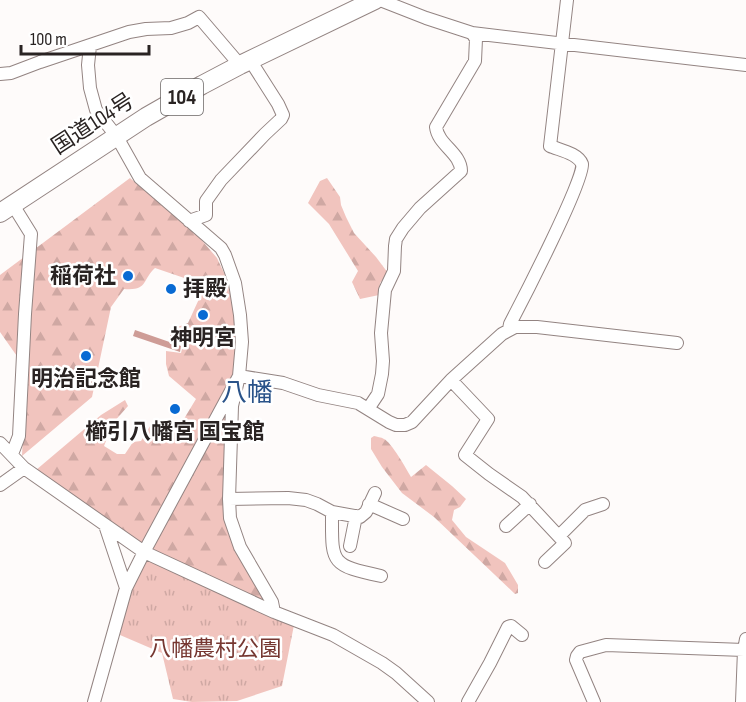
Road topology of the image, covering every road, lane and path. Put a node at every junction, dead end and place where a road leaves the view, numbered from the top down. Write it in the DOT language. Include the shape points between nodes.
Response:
graph roads {
  1 [pos="377,0"];
  2 [pos="567,0"];
  3 [pos="352,5"];
  4 [pos="472,33"];
  5 [pos="562,44"];
  6 [pos="90,46"];
  7 [pos="245,62"];
  8 [pos="746,65"];
  9 [pos="0,74"];
  10 [pos="117,137"];
  11 [pos="6,209"];
  12 [pos="189,220"];
  13 [pos="509,329"];
  14 [pos="677,343"];
  15 [pos="239,376"];
  16 [pos="451,380"];
  17 [pos="368,409"];
  18 [pos="0,443"];
  19 [pos="12,454"];
  20 [pos="24,468"];
  21 [pos="0,485"];
  22 [pos="229,500"];
  23 [pos="530,504"];
  24 [pos="603,504"];
  25 [pos="332,512"];
  26 [pos="356,516"];
  27 [pos="403,519"];
  28 [pos="105,525"];
  29 [pos="506,526"];
  30 [pos="559,536"];
  31 [pos="350,546"];
  32 [pos="144,552"];
  33 [pos="545,562"];
  34 [pos="381,576"];
  35 [pos="126,588"];
  36 [pos="274,612"];
  37 [pos="522,635"];
  38 [pos="745,645"];
  39 [pos="94,702"];
  40 [pos="428,702"];
  41 [pos="468,702"];
  42 [pos="594,702"];
  43 [pos="742,702"];
  1 -- 3 [label="highway, 国道104号 / 104"];
  1 -- 4 [label="street"];
  2 -- 5 [label="street"];
  3 -- 7 [label="highway, 国道104号 / 104"];
  4 -- 5 [label="street"];
  4 -- 17 [label="street" via="476,39 475,61 436,127 439,137 461,164 461,171 420,208 396,239 394,271 385,290 382,374 378,394"];
  5 -- 8 [label="street"];
  5 -- 13 [label="street" via="550,146 580,160 582,171"];
  6 -- 7 [label="street" via="129,32 171,28 198,17"];
  6 -- 9 [label="street"];
  6 -- 10 [label="street" via="90,88 96,110"];
  7 -- 10 [label="highway, 国道104号 / 104"];
  7 -- 12 [label="street" via="283,115 221,180 206,201 206,215"];
  10 -- 11 [label="highway, 国道104号 / 104"];
  10 -- 12 [label="street" via="140,178"];
  11 -- 19 [label="street" via="32,234 19,436"];
  12 -- 15 [label="street" via="220,248 235,283 242,342"];
  13 -- 14 [label="street" via="537,327"];
  13 -- 16 [label="street"];
  15 -- 17 [label="street" via="283,382"];
  15 -- 22 [label="street" via="232,406"];
  15 -- 32 [label="street"];
  16 -- 17 [label="street" via="405,425 389,422"];
  16 -- 23 [label="street" via="488,419 465,455"];
  18 -- 19 [label="street"];
  19 -- 20 [label="street"];
  20 -- 21 [label="street"];
  20 -- 28 [label="street"];
  22 -- 25 [label="street" via="288,498 317,504"];
  22 -- 36 [label="street" via="230,518 240,548"];
  23 -- 29 [label="street"];
  23 -- 30 [label="street"];
  24 -- 30 [label="street" via="585,510"];
  25 -- 26 [label="street"];
  25 -- 34 [label="street" via="332,547 338,561 352,570"];
  26 -- 27 [label="street" via="363,515 372,499"];
  26 -- 31 [label="street"];
  28 -- 32 [label="street"];
  28 -- 35 [label="street"];
  30 -- 33 [label="street" via="565,543"];
  32 -- 35 [label="street"];
  32 -- 36 [label="street"];
  35 -- 39 [label="street"];
  36 -- 40 [label="street" via="333,635 382,663"];
  37 -- 41 [label="street" via="508,627"];
  38 -- 42 [label="street" via="606,645 580,652 576,660"];
  38 -- 43 [label="street"];
}
